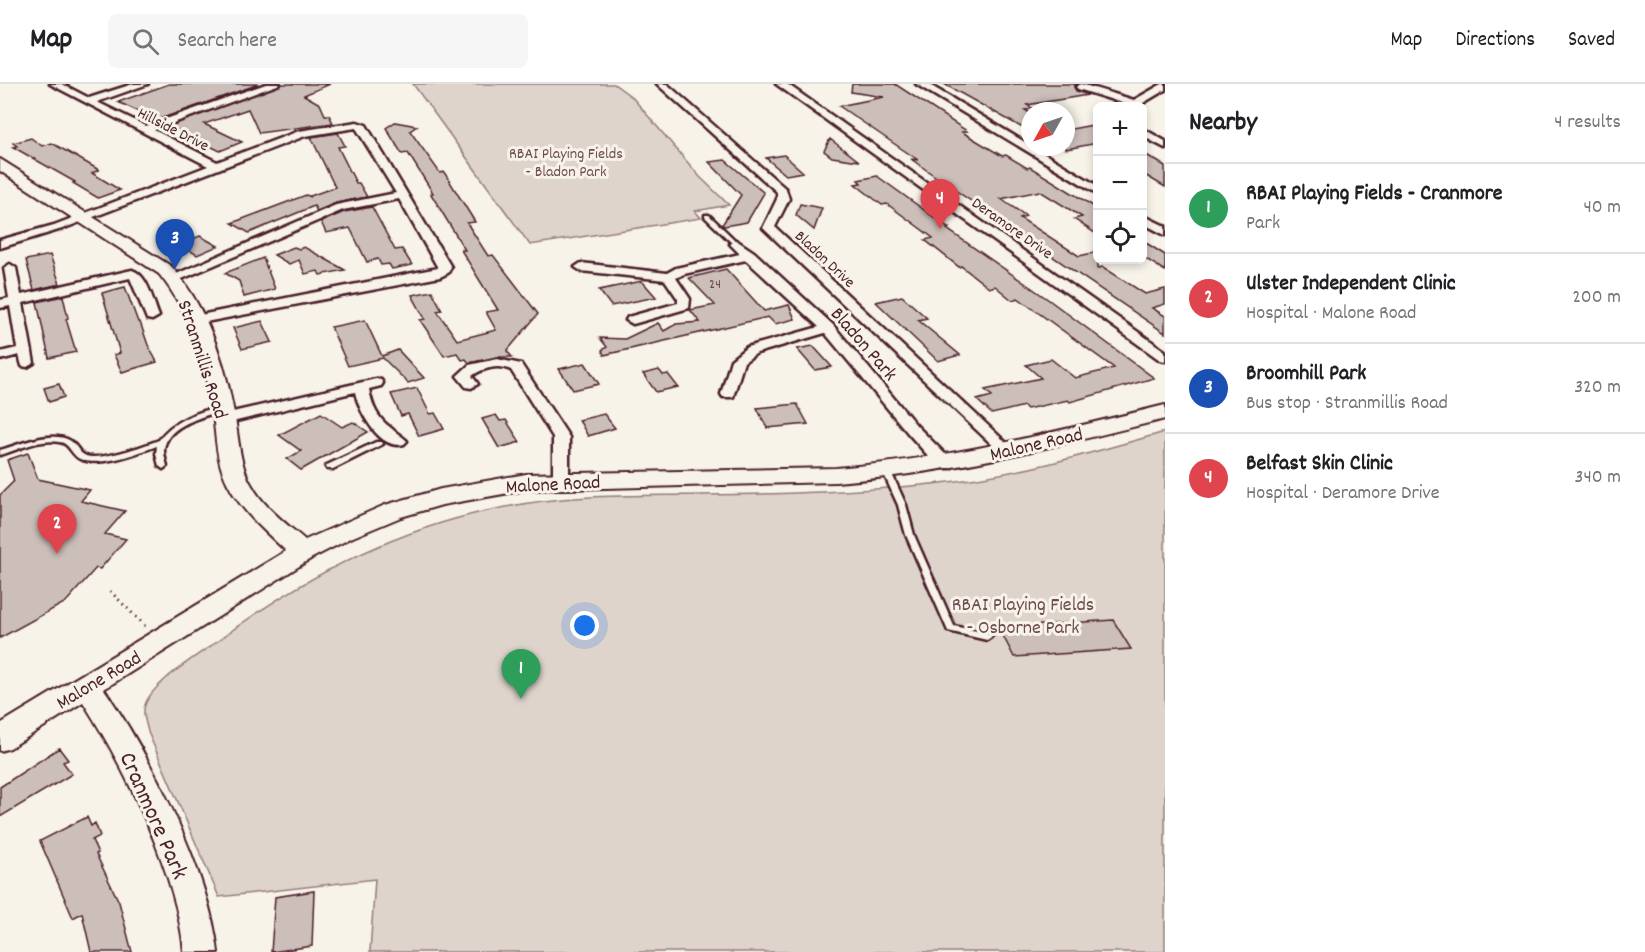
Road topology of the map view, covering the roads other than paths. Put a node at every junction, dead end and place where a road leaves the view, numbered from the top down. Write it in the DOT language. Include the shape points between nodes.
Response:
graph roads {
  1 [pos="55,84"];
  2 [pos="143,84"];
  3 [pos="275,84"];
  4 [pos="662,84"];
  5 [pos="781,84"];
  6 [pos="921,84"];
  7 [pos="1165,86"];
  8 [pos="1081,87"];
  9 [pos="88,101"];
  10 [pos="1125,102"];
  11 [pos="1139,102"];
  12 [pos="145,130"];
  13 [pos="1147,134"];
  14 [pos="1165,145"];
  15 [pos="0,164"];
  16 [pos="216,166"];
  17 [pos="1093,188"];
  18 [pos="404,195"];
  19 [pos="707,216"];
  20 [pos="83,218"];
  21 [pos="1147,220"];
  22 [pos="1165,231"];
  23 [pos="0,244"];
  24 [pos="736,244"];
  25 [pos="750,255"];
  26 [pos="581,267"];
  27 [pos="10,268"];
  28 [pos="669,277"];
  29 [pos="173,278"];
  30 [pos="16,300"];
  31 [pos="0,304"];
  32 [pos="152,316"];
  33 [pos="195,320"];
  34 [pos="633,320"];
  35 [pos="828,328"];
  36 [pos="0,356"];
  37 [pos="1165,357"];
  38 [pos="376,383"];
  39 [pos="471,384"];
  40 [pos="361,387"];
  41 [pos="728,394"];
  42 [pos="1165,412"];
  43 [pos="223,414"];
  44 [pos="390,440"];
  45 [pos="162,442"];
  46 [pos="1007,451"];
  47 [pos="0,453"];
  48 [pos="945,464"];
  49 [pos="163,466"];
  50 [pos="330,467"];
  51 [pos="887,472"];
  52 [pos="561,481"];
  53 [pos="303,552"];
  54 [pos="987,636"];
  55 [pos="87,686"];
  56 [pos="0,739"];
  57 [pos="201,952"];
  1 -- 9 [label="street, Hillside Drive"];
  2 -- 9 [label="street"];
  3 -- 12 [label="street"];
  4 -- 46 [label="street, Bladon Drive" via="782,191 783,199 769,228"];
  5 -- 37 [label="street, Deramore Drive"];
  6 -- 17 [label="street"];
  7 -- 11 [label="street"];
  8 -- 10 [label="street"];
  9 -- 12 [label="street, Hillside Drive"];
  12 -- 16 [label="street, Hillside Drive"];
  13 -- 14 [label="street"];
  15 -- 20 [label="street, Stranmillis Road"];
  16 -- 18 [label="street" via="303,133 357,125 362,127"];
  16 -- 20 [label="street"];
  18 -- 29 [label="street" via="339,207"];
  18 -- 33 [label="street" via="444,270"];
  19 -- 24 [label="lane"];
  20 -- 23 [label="street"];
  20 -- 29 [label="street, Stranmillis Road"];
  21 -- 22 [label="street"];
  24 -- 25 [label="street, Bladon Park"];
  25 -- 28 [label="street"];
  25 -- 35 [label="street, Bladon Park"];
  26 -- 28 [label="street"];
  27 -- 30 [label="street"];
  28 -- 34 [label="street" via="684,305"];
  29 -- 33 [label="street, Stranmillis Road"];
  30 -- 31 [label="street"];
  30 -- 32 [label="street" via="116,272 136,278"];
  30 -- 36 [label="street" via="26,356"];
  33 -- 43 [label="street, Stranmillis Road"];
  35 -- 41 [label="street" via="752,350 738,360"];
  35 -- 48 [label="street, Bladon Park"];
  38 -- 40 [label="street"];
  39 -- 52 [label="street" via="464,376 468,370 501,362 516,367 561,437"];
  40 -- 43 [label="street"];
  40 -- 44 [label="street" via="368,416"];
  42 -- 46 [label="street, Malone Road"];
  43 -- 45 [label="lane" via="189,418"];
  43 -- 53 [label="street, Stranmillis Road" via="235,473 244,492"];
  44 -- 50 [label="lane"];
  45 -- 47 [label="lane" via="96,459 76,454 67,441 59,439"];
  45 -- 49 [label="lane" via="159,451"];
  46 -- 48 [label="street, Malone Road"];
  48 -- 51 [label="street, Malone Road"];
  51 -- 52 [label="street, Malone Road"];
  51 -- 54 [label="lane" via="951,629"];
  52 -- 53 [label="street, Malone Road" via="505,485 441,497 367,521"];
  53 -- 55 [label="street, Malone Road"];
  55 -- 56 [label="street, Malone Road"];
  55 -- 57 [label="street, Cranmore Park" via="135,763 152,799 189,892"];
}
